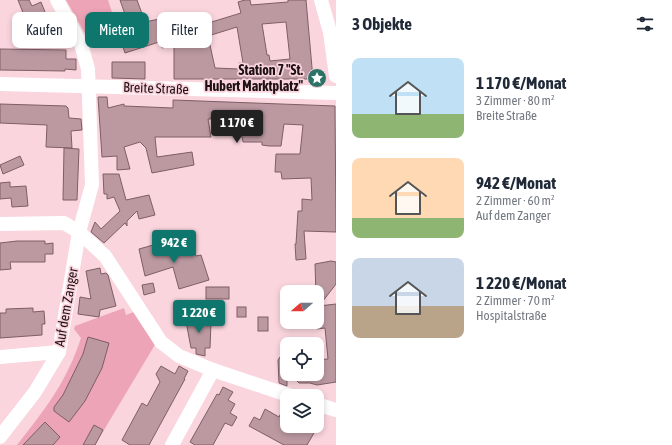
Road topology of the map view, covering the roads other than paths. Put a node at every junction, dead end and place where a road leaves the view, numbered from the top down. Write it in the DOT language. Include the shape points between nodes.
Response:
graph roads {
  1 [pos="56,0"];
  2 [pos="321,0"];
  3 [pos="336,76"];
  4 [pos="0,84"];
  5 [pos="88,86"];
  6 [pos="336,93"];
  7 [pos="0,224"];
  8 [pos="79,232"];
  9 [pos="59,352"];
  10 [pos="0,357"];
  11 [pos="213,370"];
  12 [pos="280,392"];
  13 [pos="324,406"];
  14 [pos="336,410"];
  15 [pos="0,437"];
  16 [pos="172,445"];
  1 -- 5 [label="street, Auf dem Zanger" via="85,53"];
  2 -- 3 [label="street" via="330,32"];
  4 -- 5 [label="street, Breite Straße"];
  5 -- 6 [label="street, Breite Straße"];
  5 -- 8 [label="street, Auf dem Zanger" via="92,185"];
  7 -- 8 [label="street" via="64,223"];
  8 -- 9 [label="street, Auf dem Zanger"];
  8 -- 11 [label="street" via="105,256 161,342 179,356"];
  9 -- 10 [label="street"];
  9 -- 15 [label="street, Auf dem Zanger" via="35,392"];
  11 -- 12 [label="street"];
  11 -- 16 [label="street"];
  13 -- 14 [label="street"];
}
